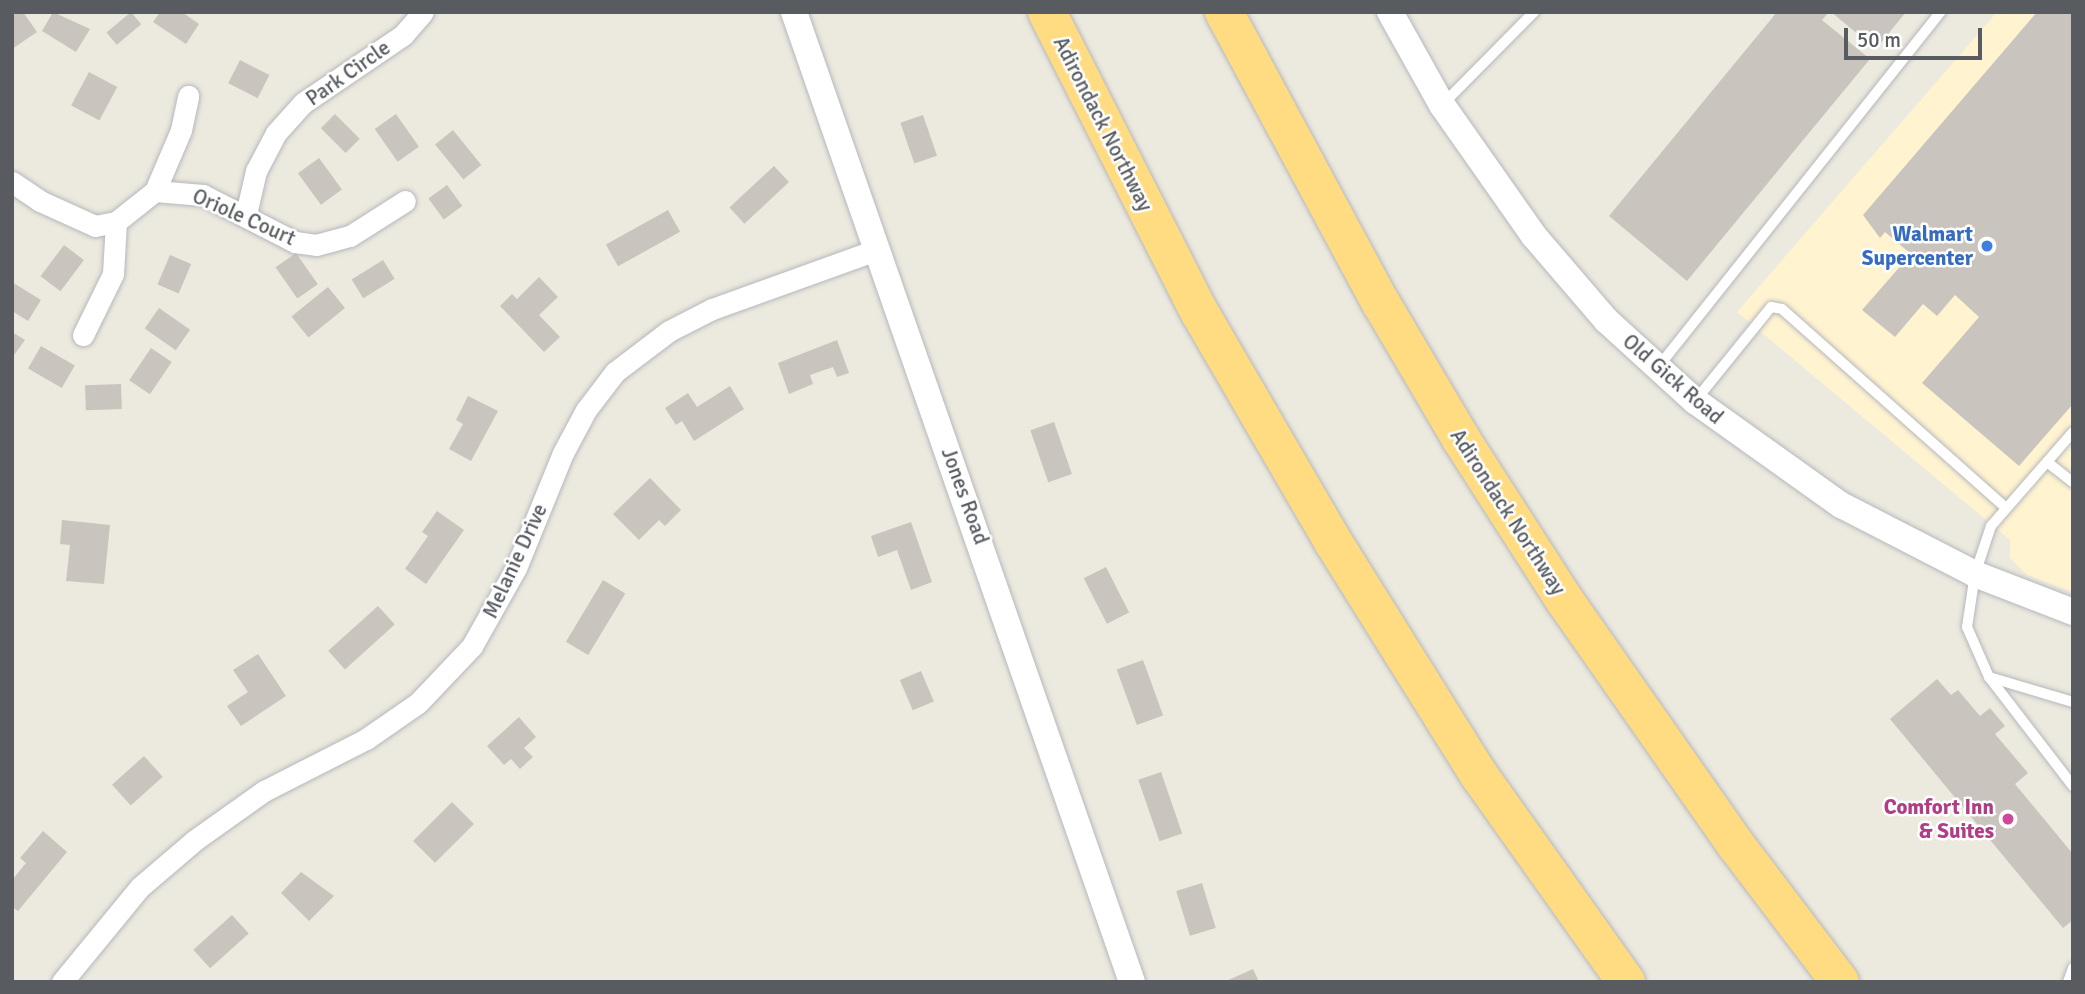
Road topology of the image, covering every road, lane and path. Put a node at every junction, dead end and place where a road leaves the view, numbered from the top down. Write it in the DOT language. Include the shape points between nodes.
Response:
graph roads {
  1 [pos="423,12"];
  2 [pos="794,12"];
  3 [pos="1047,12"];
  4 [pos="1224,12"];
  5 [pos="1390,12"];
  6 [pos="1534,12"];
  7 [pos="1941,12"];
  8 [pos="188,96"];
  9 [pos="1441,105"];
  10 [pos="12,181"];
  11 [pos="155,191"];
  12 [pos="405,201"];
  13 [pos="246,214"];
  14 [pos="116,222"];
  15 [pos="876,250"];
  16 [pos="83,335"];
  17 [pos="1658,368"];
  18 [pos="1695,401"];
  19 [pos="2073,432"];
  20 [pos="2047,462"];
  21 [pos="2073,482"];
  22 [pos="2006,508"];
  23 [pos="1975,574"];
  24 [pos="2073,612"];
  25 [pos="1989,677"];
  26 [pos="2073,702"];
  27 [pos="2073,786"];
  28 [pos="2073,968"];
  29 [pos="62,982"];
  30 [pos="1132,982"];
  31 [pos="1626,982"];
  32 [pos="1840,982"];
  33 [pos="2068,982"];
  1 -- 13 [label="street, Park Circle" via="402,35 294,113 276,133 256,171"];
  2 -- 15 [label="street, Jones Road"];
  3 -- 31 [label="highway, Adirondack Northway" via="1200,313 1332,540 1479,775"];
  4 -- 32 [label="highway, Adirondack Northway" via="1381,303 1461,439 1565,601 1736,845"];
  5 -- 9 [label="street, Old Gick Road"];
  6 -- 9 [label="lane"];
  7 -- 17 [label="lane"];
  8 -- 11 [label="street" via="181,130"];
  9 -- 17 [label="street, Old Gick Road" via="1550,256 1606,320"];
  10 -- 14 [label="street" via="40,201 96,226"];
  11 -- 13 [label="street, Oriole Court" via="186,190"];
  11 -- 14 [label="street"];
  12 -- 13 [label="street, Oriole Court" via="330,245 295,242"];
  14 -- 16 [label="street" via="113,274"];
  15 -- 29 [label="street, Melanie Drive" via="712,309 669,331 615,372 586,410 563,453 516,569 472,646 418,703 366,739 264,791 195,840 141,887"];
  15 -- 30 [label="street, Jones Road" via="1023,658"];
  17 -- 18 [label="street, Old Gick Road"];
  18 -- 22 [label="lane" via="1771,307 1782,309"];
  18 -- 23 [label="street, Old Gick Road" via="1841,505"];
  19 -- 20 [label="lane"];
  20 -- 21 [label="lane"];
  20 -- 22 [label="lane"];
  22 -- 23 [label="lane" via="1991,526"];
  23 -- 24 [label="street, Old Gick Road"];
  23 -- 25 [label="lane" via="1967,627"];
  25 -- 26 [label="lane"];
  25 -- 27 [label="lane"];
  28 -- 33 [label="lane"];
}
